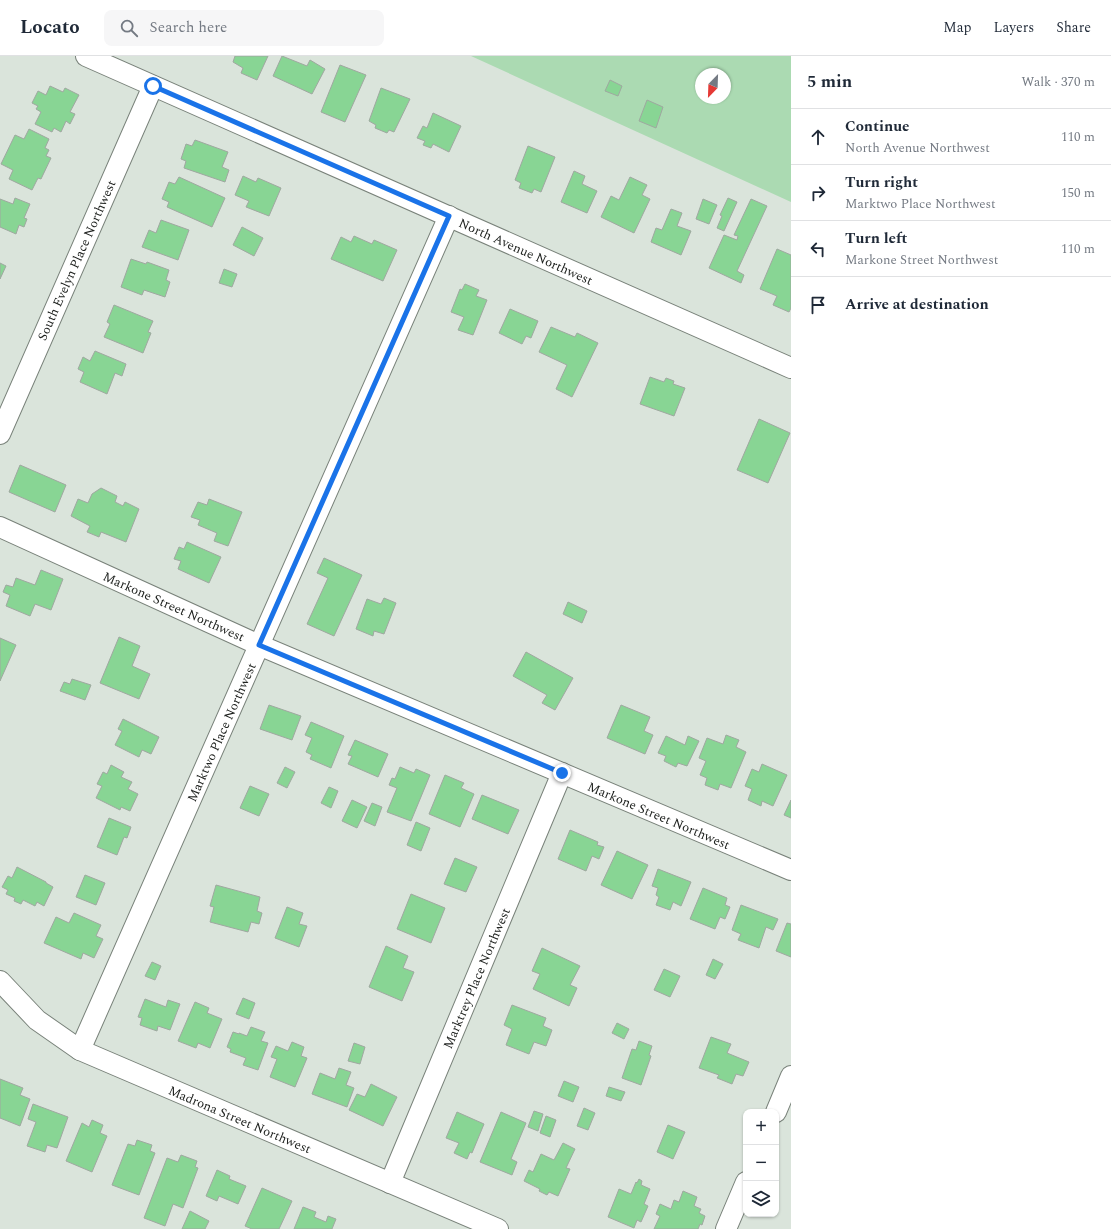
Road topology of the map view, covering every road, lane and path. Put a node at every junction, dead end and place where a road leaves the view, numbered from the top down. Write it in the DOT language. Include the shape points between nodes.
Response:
graph roads {
  1 [pos="86,56"];
  2 [pos="153,86"];
  3 [pos="449,216"];
  4 [pos="791,368"];
  5 [pos="0,434"];
  6 [pos="0,528"];
  7 [pos="259,645"];
  8 [pos="562,773"];
  9 [pos="791,870"];
  10 [pos="0,981"];
  11 [pos="80,1050"];
  12 [pos="791,1076"];
  13 [pos="777,1109"];
  14 [pos="390,1183"];
  15 [pos="743,1189"];
  16 [pos="498,1229"];
  17 [pos="726,1229"];
  1 -- 2 [label="street, North Avenue Northwest"];
  2 -- 3 [label="street, North Avenue Northwest"];
  2 -- 5 [label="street, South Evelyn Place Northwest"];
  3 -- 4 [label="street, North Avenue Northwest"];
  3 -- 7 [label="street, Marktwo Place Northwest"];
  6 -- 7 [label="street, Markone Street Northwest"];
  7 -- 8 [label="street, Markone Street Northwest"];
  7 -- 11 [label="street, Marktwo Place Northwest"];
  8 -- 9 [label="street, Markone Street Northwest"];
  8 -- 14 [label="street, Marktrey Place Northwest"];
  10 -- 11 [label="street, Madrona Street Northwest" via="37,1020"];
  11 -- 14 [label="street, Madrona Street Northwest"];
  12 -- 13 [label="street"];
  14 -- 16 [label="street, Madrona Street Northwest"];
  15 -- 17 [label="street"];
}
